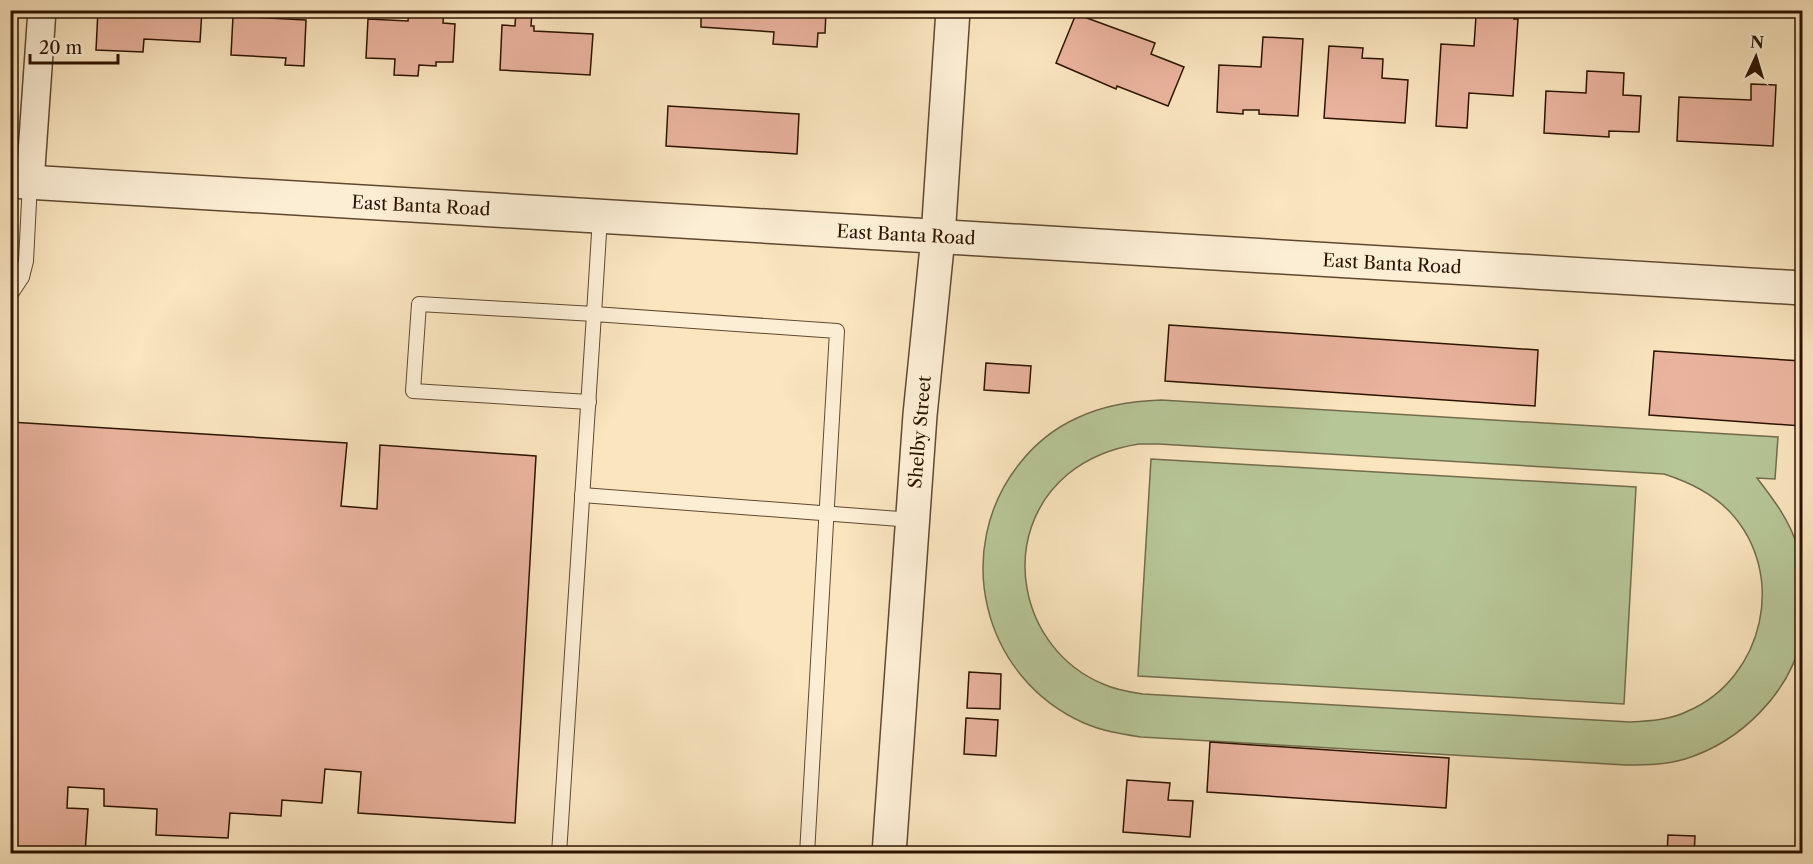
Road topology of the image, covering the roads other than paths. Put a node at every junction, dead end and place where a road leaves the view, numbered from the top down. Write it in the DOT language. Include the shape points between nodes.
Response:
graph roads {
  1 [pos="42,10"];
  2 [pos="953,10"];
  3 [pos="20,182"];
  4 [pos="600,217"];
  5 [pos="938,237"];
  6 [pos="1803,288"];
  7 [pos="10,295"];
  8 [pos="594,314"];
  9 [pos="589,402"];
  10 [pos="582,495"];
  11 [pos="827,514"];
  12 [pos="913,520"];
  13 [pos="559,854"];
  14 [pos="807,854"];
  15 [pos="890,854"];
  1 -- 3 [label="street"];
  2 -- 5 [label="street, Shelby Street"];
  3 -- 4 [label="street, East Banta Road"];
  3 -- 7 [label="lane" via="26,261 22,277"];
  4 -- 5 [label="street, East Banta Road"];
  4 -- 8 [label="lane"];
  5 -- 6 [label="street, East Banta Road"];
  5 -- 12 [label="street, Shelby Street"];
  8 -- 9 [label="lane"];
  8 -- 9 [label="lane" via="418,304 413,391"];
  8 -- 11 [label="lane" via="837,331"];
  9 -- 10 [label="lane"];
  10 -- 11 [label="lane"];
  10 -- 13 [label="lane"];
  11 -- 12 [label="lane"];
  11 -- 14 [label="lane"];
  12 -- 15 [label="street, Shelby Street"];
}
